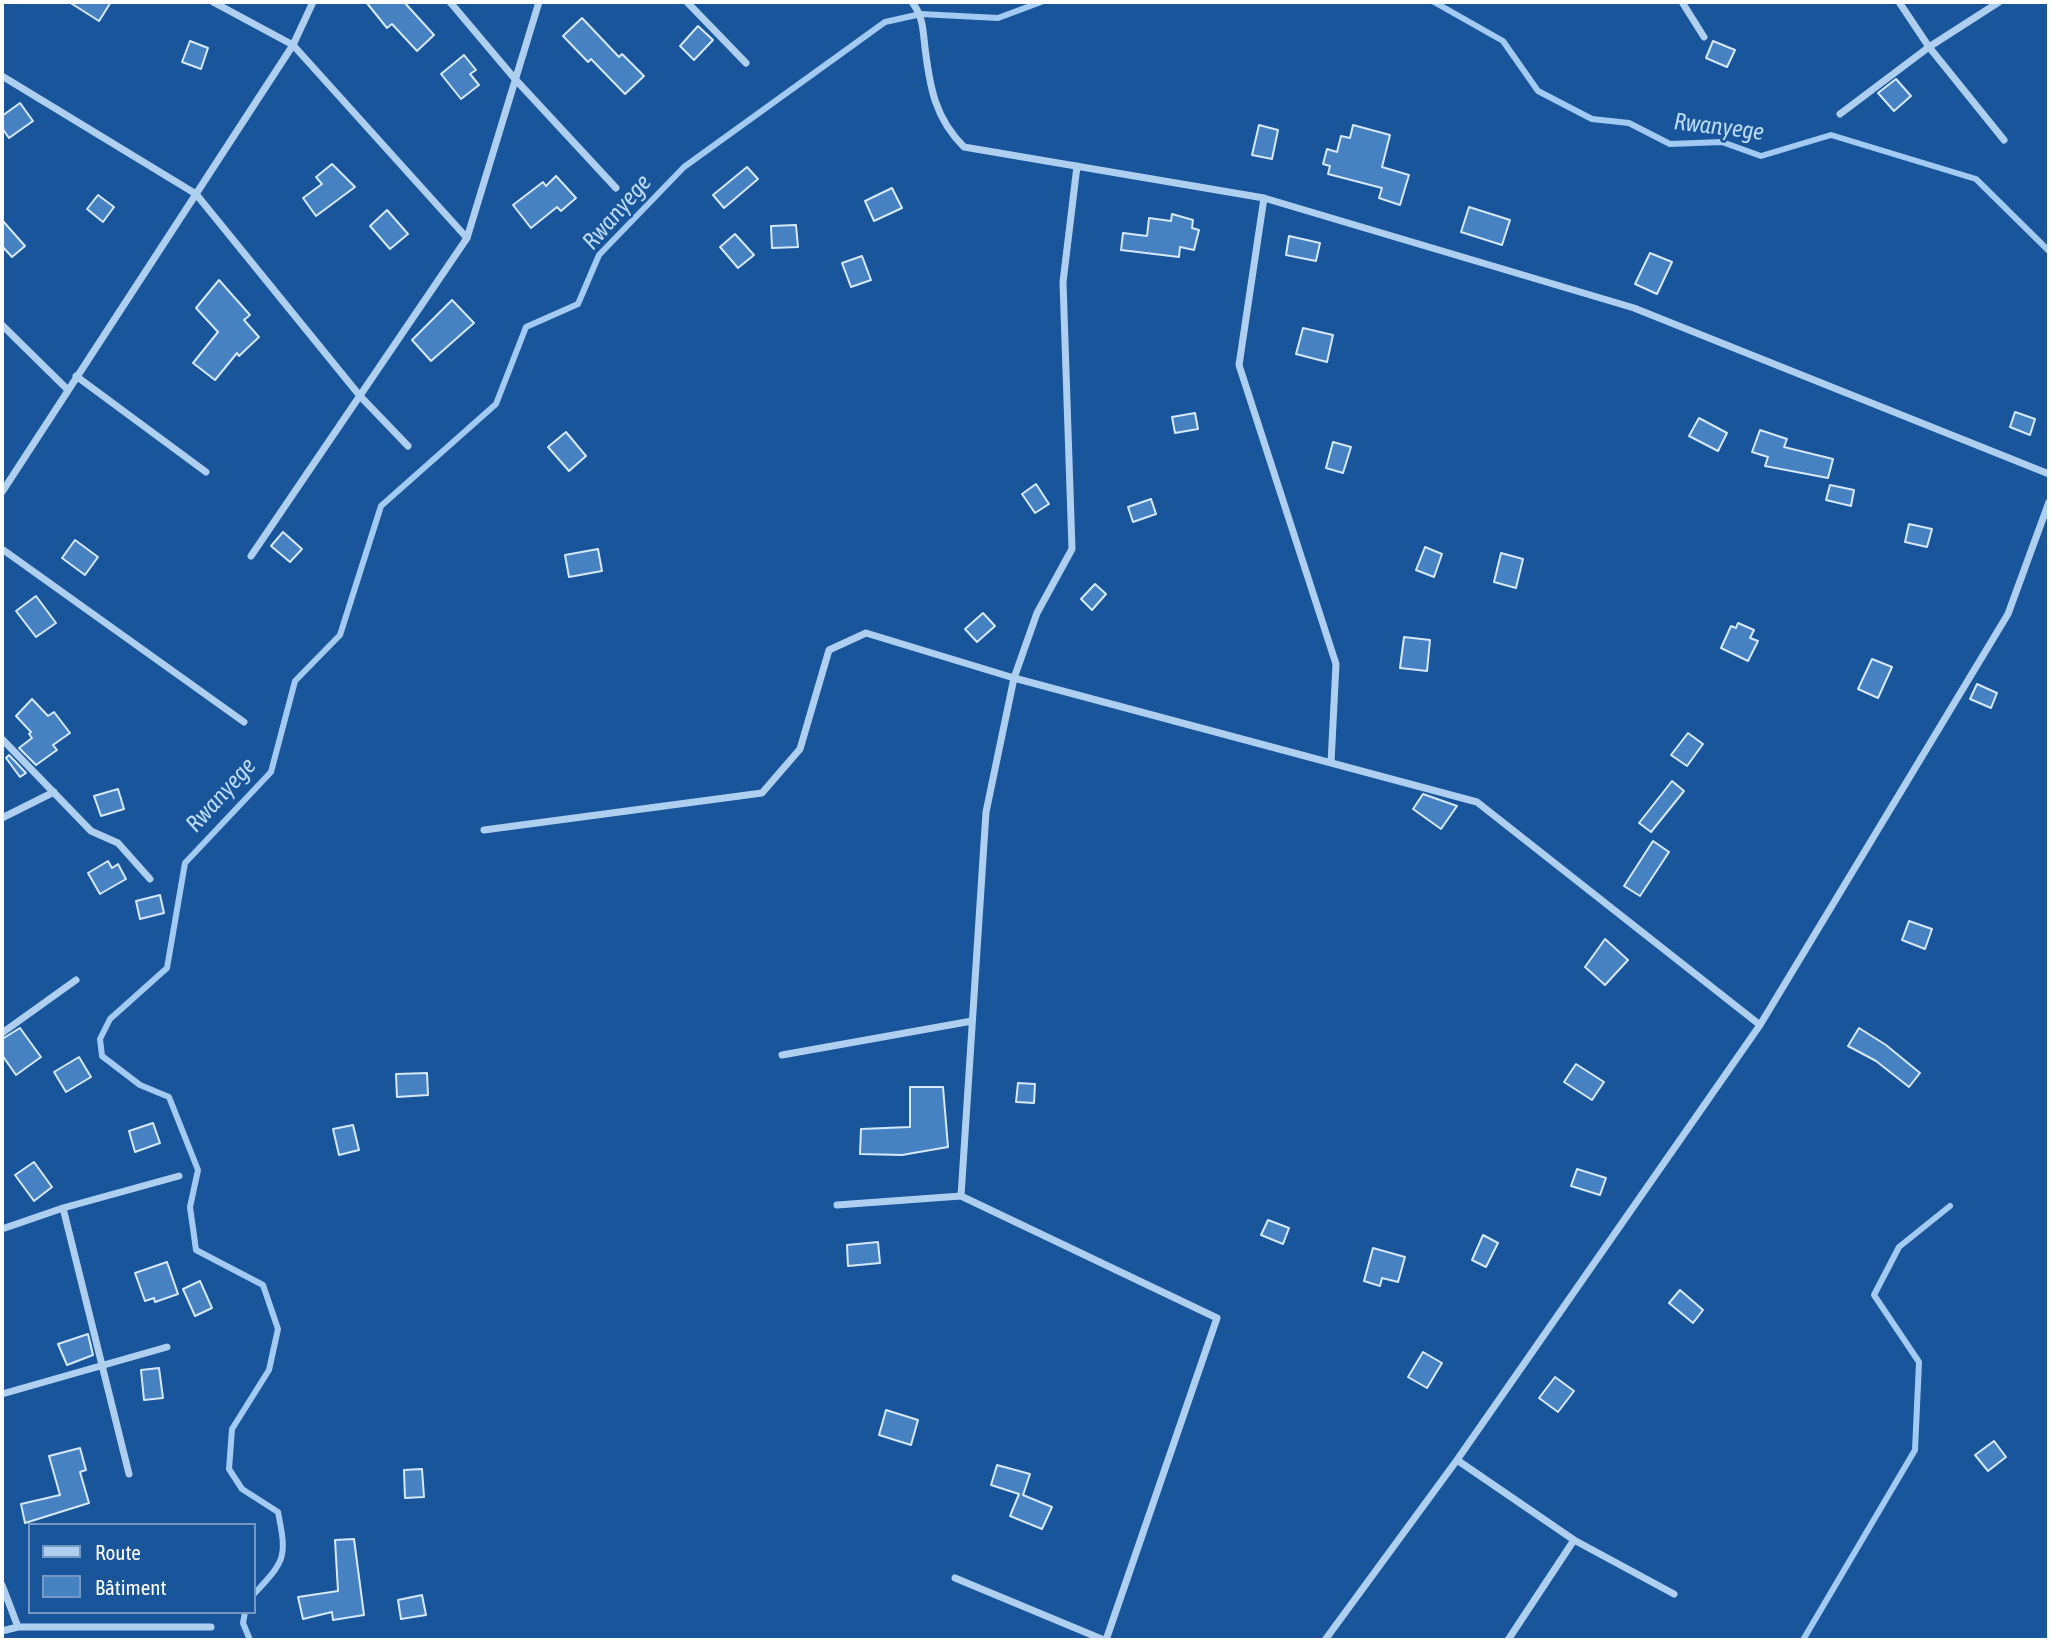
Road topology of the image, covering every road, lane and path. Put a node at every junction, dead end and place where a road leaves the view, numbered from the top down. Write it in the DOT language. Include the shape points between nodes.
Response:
graph roads {
  1 [pos="213,2"];
  2 [pos="313,2"];
  3 [pos="450,2"];
  4 [pos="539,2"];
  5 [pos="687,2"];
  6 [pos="912,2"];
  7 [pos="1682,2"];
  8 [pos="1899,2"];
  9 [pos="1999,2"];
  10 [pos="1703,37"];
  11 [pos="293,45"];
  12 [pos="1929,47"];
  13 [pos="746,63"];
  14 [pos="2,76"];
  15 [pos="515,79"];
  16 [pos="1840,114"];
  17 [pos="2004,141"];
  18 [pos="1077,166"];
  19 [pos="616,188"];
  20 [pos="196,194"];
  21 [pos="1264,198"];
  22 [pos="467,238"];
  23 [pos="2,325"];
  24 [pos="76,376"];
  25 [pos="67,389"];
  26 [pos="360,396"];
  27 [pos="408,446"];
  28 [pos="206,472"];
  29 [pos="2049,474"];
  30 [pos="2,492"];
  31 [pos="2049,502"];
  32 [pos="2,549"];
  33 [pos="251,556"];
  34 [pos="1014,678"];
  35 [pos="244,722"];
  36 [pos="2,739"];
  37 [pos="1331,763"];
  38 [pos="54,792"];
  39 [pos="2,818"];
  40 [pos="484,830"];
  41 [pos="150,879"];
  42 [pos="76,980"];
  43 [pos="972,1021"];
  44 [pos="1760,1025"];
  45 [pos="2,1033"];
  46 [pos="782,1055"];
  47 [pos="179,1176"];
  48 [pos="961,1196"];
  49 [pos="837,1205"];
  50 [pos="63,1208"];
  51 [pos="2,1229"];
  52 [pos="167,1347"];
  53 [pos="102,1366"];
  54 [pos="2,1394"];
  55 [pos="1457,1460"];
  56 [pos="129,1474"];
  57 [pos="1574,1541"];
  58 [pos="955,1578"];
  59 [pos="2,1585"];
  60 [pos="1674,1594"];
  61 [pos="18,1627"];
  62 [pos="211,1627"];
  63 [pos="2,1631"];
  64 [pos="1105,1640"];
  65 [pos="1325,1640"];
  66 [pos="1508,1640"];
  1 -- 11 [label="street"];
  2 -- 11 [label="street"];
  3 -- 15 [label="street"];
  4 -- 15 [label="street"];
  5 -- 13 [label="street"];
  6 -- 18 [label="street" via="921,14 930,85 946,128 964,146"];
  7 -- 10 [label="street"];
  8 -- 12 [label="street"];
  9 -- 12 [label="street"];
  11 -- 20 [label="street"];
  11 -- 22 [label="street"];
  12 -- 16 [label="street"];
  12 -- 17 [label="street"];
  14 -- 20 [label="street"];
  15 -- 19 [label="street"];
  15 -- 22 [label="street"];
  18 -- 21 [label="street"];
  18 -- 34 [label="street" via="1063,282 1072,549 1037,613"];
  20 -- 24 [label="street"];
  20 -- 26 [label="street"];
  21 -- 29 [label="street" via="1634,308"];
  21 -- 37 [label="street" via="1239,365 1336,664"];
  22 -- 26 [label="street"];
  23 -- 25 [label="street"];
  24 -- 25 [label="street"];
  24 -- 28 [label="street"];
  25 -- 30 [label="street"];
  26 -- 27 [label="street"];
  26 -- 33 [label="street"];
  31 -- 44 [label="street" via="2008,614"];
  32 -- 35 [label="street"];
  34 -- 37 [label="street"];
  34 -- 40 [label="street" via="866,634 829,650 800,749 762,793"];
  34 -- 43 [label="street" via="986,812"];
  36 -- 38 [label="street"];
  37 -- 44 [label="street" via="1477,802"];
  38 -- 39 [label="street"];
  38 -- 41 [label="street" via="91,831 118,844"];
  42 -- 45 [label="street"];
  43 -- 46 [label="street"];
  43 -- 48 [label="street"];
  44 -- 55 [label="street"];
  47 -- 50 [label="street"];
  48 -- 49 [label="street"];
  48 -- 64 [label="street" via="1217,1318"];
  50 -- 51 [label="street"];
  50 -- 53 [label="street"];
  52 -- 53 [label="street"];
  53 -- 54 [label="street"];
  53 -- 56 [label="street"];
  55 -- 57 [label="street"];
  55 -- 65 [label="street"];
  57 -- 60 [label="street"];
  57 -- 66 [label="street"];
  58 -- 64 [label="street"];
  59 -- 61 [label="street"];
  61 -- 62 [label="street"];
  61 -- 63 [label="street"];
}
